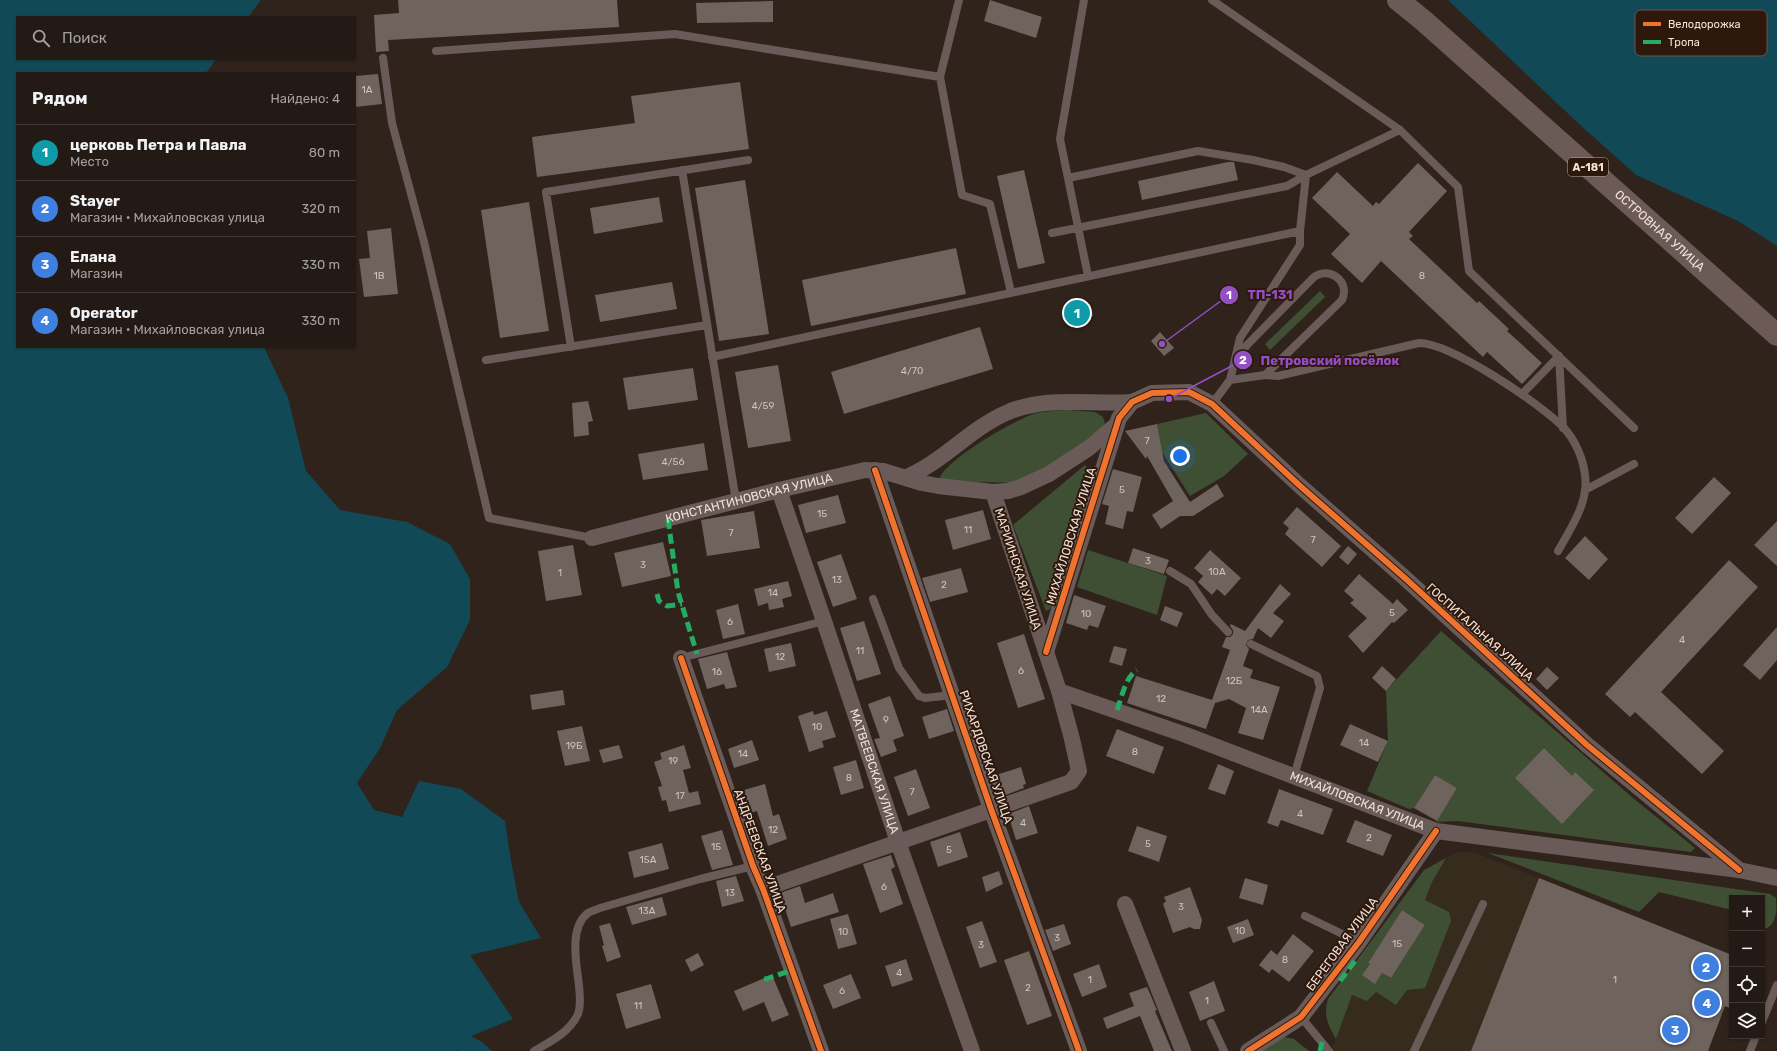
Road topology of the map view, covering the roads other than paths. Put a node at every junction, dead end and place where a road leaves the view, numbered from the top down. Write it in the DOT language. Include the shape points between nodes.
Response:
graph roads {
  1 [pos="959,0"];
  2 [pos="1084,0"];
  3 [pos="1212,0"];
  4 [pos="1398,0"];
  5 [pos="436,51"];
  6 [pos="383,58"];
  7 [pos="940,78"];
  8 [pos="1400,130"];
  9 [pos="748,160"];
  10 [pos="682,170"];
  11 [pos="1306,175"];
  12 [pos="1068,178"];
  13 [pos="1078,228"];
  14 [pos="1300,231"];
  15 [pos="1052,233"];
  16 [pos="1088,276"];
  17 [pos="1011,292"];
  18 [pos="707,325"];
  19 [pos="1777,335"];
  20 [pos="571,347"];
  21 [pos="712,356"];
  22 [pos="1559,356"];
  23 [pos="486,360"];
  24 [pos="1234,362"];
  25 [pos="1265,375"];
  26 [pos="1230,380"];
  27 [pos="1522,394"];
  28 [pos="1132,402"];
  29 [pos="1212,404"];
  30 [pos="1116,425"];
  31 [pos="1563,428"];
  32 [pos="1634,428"];
  33 [pos="1634,464"];
  34 [pos="876,470"];
  35 [pos="907,477"];
  36 [pos="778,490"];
  37 [pos="1585,490"];
  38 [pos="993,492"];
  39 [pos="736,501"];
  40 [pos="592,538"];
  41 [pos="1558,550"];
  42 [pos="1170,571"];
  43 [pos="873,599"];
  44 [pos="824,621"];
  45 [pos="1228,632"];
  46 [pos="1252,644"];
  47 [pos="1046,652"];
  48 [pos="681,658"];
  49 [pos="1059,691"];
  50 [pos="952,693"];
  51 [pos="1294,776"];
  52 [pos="992,809"];
  53 [pos="1436,832"];
  54 [pos="898,842"];
  55 [pos="753,866"];
  56 [pos="1739,870"];
  57 [pos="1777,878"];
  58 [pos="763,889"];
  59 [pos="1125,904"];
  60 [pos="1483,904"];
  61 [pos="1306,916"];
  62 [pos="1359,942"];
  63 [pos="1777,985"];
  64 [pos="1765,1015"];
  65 [pos="1301,1017"];
  66 [pos="1211,1024"];
  67 [pos="1755,1039"];
  68 [pos="534,1051"];
  69 [pos="821,1051"];
  70 [pos="972,1051"];
  71 [pos="1079,1051"];
  72 [pos="1183,1051"];
  73 [pos="1224,1051"];
  74 [pos="1248,1051"];
  75 [pos="1329,1051"];
  76 [pos="1414,1051"];
  77 [pos="1750,1051"];
  1 -- 7 [label="lane"];
  2 -- 12 [label="lane" via="1060,139"];
  3 -- 8 [label="lane"];
  4 -- 19 [label="main road, ОСТРОВНАЯ УЛИЦА / А-181"];
  5 -- 7 [label="lane" via="675,34"];
  6 -- 40 [label="lane" via="392,123 424,242 489,518"];
  7 -- 17 [label="lane" via="962,195 990,204"];
  8 -- 11 [label="lane"];
  8 -- 22 [label="lane" via="1458,187 1469,271"];
  9 -- 10 [label="lane"];
  10 -- 18 [label="lane"];
  10 -- 20 [label="lane" via="546,192"];
  11 -- 12 [label="lane" via="1253,160 1198,151"];
  11 -- 13 [label="lane" via="1287,186"];
  11 -- 14 [label="lane"];
  12 -- 13 [label="lane"];
  13 -- 15 [label="lane"];
  13 -- 16 [label="lane"];
  14 -- 16 [label="lane"];
  14 -- 24 [label="lane" via="1300,245 1240,338"];
  16 -- 17 [label="lane"];
  17 -- 21 [label="lane"];
  18 -- 20 [label="lane"];
  18 -- 21 [label="lane"];
  20 -- 23 [label="lane"];
  21 -- 39 [label="lane"];
  22 -- 27 [label="lane"];
  22 -- 31 [label="lane"];
  22 -- 32 [label="lane"];
  24 -- 25 [label="lane" via="1247,345 1313,278 1321,273 1335,275 1343,286 1342,300"];
  24 -- 26 [label="lane"];
  25 -- 26 [label="lane"];
  25 -- 27 [label="lane" via="1278,376 1426,343 1464,358"];
  26 -- 29 [label="lane"];
  27 -- 31 [label="lane"];
  28 -- 29 [label="street, ГОСПИТАЛЬНАЯ УЛИЦА" via="1152,393 1189,392"];
  28 -- 30 [label="street"];
  28 -- 35 [label="street" via="1046,402 1007,412 982,426 933,464"];
  29 -- 56 [label="street, ГОСПИТАЛЬНАЯ УЛИЦА" via="1587,745"];
  30 -- 38 [label="street, КОНСТАНТИНОВСКАЯ УЛИЦА" via="1089,448 1049,474 1021,487"];
  30 -- 47 [label="street, МИХАЙЛОВСКАЯ УЛИЦА"];
  31 -- 37 [label="lane" via="1578,451 1585,476"];
  33 -- 37 [label="lane"];
  34 -- 35 [label="street, КОНСТАНТИНОВСКАЯ УЛИЦА"];
  34 -- 36 [label="street, КОНСТАНТИНОВСКАЯ УЛИЦА" via="865,470"];
  34 -- 50 [label="street, РИХАРДОВСКАЯ УЛИЦА"];
  35 -- 38 [label="street, КОНСТАНТИНОВСКАЯ УЛИЦА" via="938,486"];
  36 -- 39 [label="street, КОНСТАНТИНОВСКАЯ УЛИЦА"];
  36 -- 44 [label="street, МАТВЕЕВСКАЯ УЛИЦА"];
  37 -- 41 [label="lane" via="1583,503"];
  38 -- 47 [label="street, МАРИИНСКАЯ УЛИЦА"];
  39 -- 40 [label="street, КОНСТАНТИНОВСКАЯ УЛИЦА"];
  42 -- 45 [label="lane" via="1191,584 1212,615"];
  43 -- 50 [label="lane" via="899,668 919,696 925,698"];
  44 -- 48 [label="lane"];
  44 -- 54 [label="street, МАТВЕЕВСКАЯ УЛИЦА"];
  46 -- 51 [label="lane" via="1316,676 1319,681 1320,688"];
  47 -- 49 [label="street, МАРИИНСКАЯ УЛИЦА"];
  48 -- 55 [label="street, АНДРЕЕВСКАЯ УЛИЦА"];
  49 -- 51 [label="street, МИХАЙЛОВСКАЯ УЛИЦА"];
  49 -- 52 [label="street, МАРИИНСКАЯ УЛИЦА" via="1079,771 1072,782"];
  50 -- 52 [label="street, РИХАРДОВСКАЯ УЛИЦА"];
  51 -- 53 [label="street, МИХАЙЛОВСКАЯ УЛИЦА"];
  52 -- 54 [label="street"];
  52 -- 71 [label="street, РИХАРДОВСКАЯ УЛИЦА"];
  53 -- 56 [label="street, МИХАЙЛОВСКАЯ УЛИЦА"];
  53 -- 62 [label="street, БЕРЕГОВАЯ УЛИЦА"];
  54 -- 58 [label="street"];
  54 -- 70 [label="street, МАТВЕЕВСКАЯ УЛИЦА"];
  55 -- 58 [label="street, АНДРЕЕВСКАЯ УЛИЦА"];
  55 -- 68 [label="lane" via="700,878 588,913 578,926 575,944 580,1000 578,1014 555,1040"];
  56 -- 57 [label="street, ГОСПИТАЛЬНАЯ УЛИЦА"];
  58 -- 69 [label="street, АНДРЕЕВСКАЯ УЛИЦА"];
  59 -- 72 [label="street"];
  60 -- 76 [label="lane"];
  61 -- 62 [label="lane"];
  62 -- 65 [label="street, БЕРЕГОВАЯ УЛИЦА"];
  63 -- 64 [label="lane"];
  65 -- 74 [label="street, БЕРЕГОВАЯ УЛИЦА"];
  65 -- 75 [label="lane"];
  66 -- 73 [label="lane"];
  67 -- 77 [label="lane"];
}
